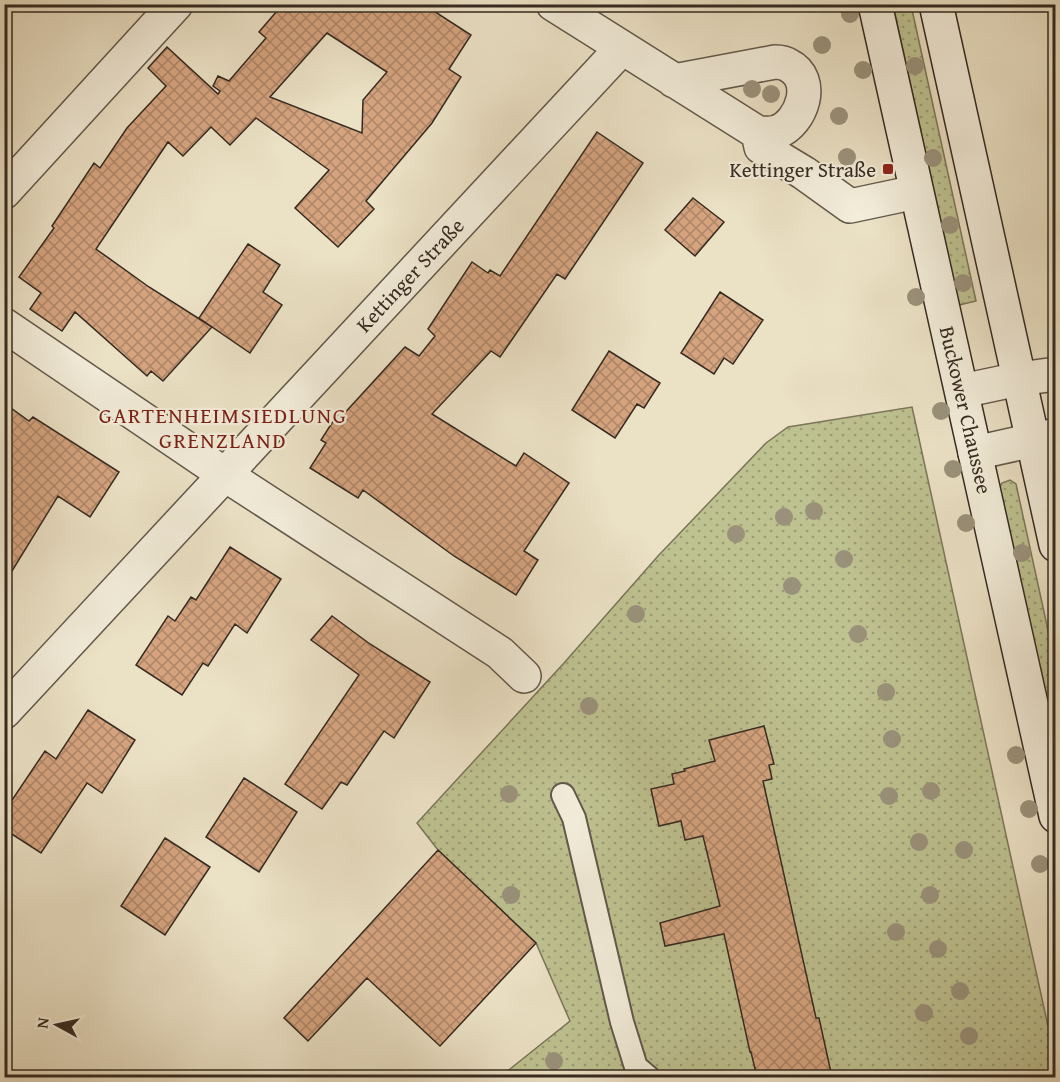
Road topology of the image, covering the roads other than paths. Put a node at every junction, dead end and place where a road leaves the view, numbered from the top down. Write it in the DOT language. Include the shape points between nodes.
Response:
graph roads {
  1 [pos="176,4"];
  2 [pos="553,4"];
  3 [pos="875,4"];
  4 [pos="936,4"];
  5 [pos="621,49"];
  6 [pos="674,81"];
  7 [pos="758,133"];
  8 [pos="4,192"];
  9 [pos="916,192"];
  10 [pos="4,325"];
  11 [pos="1056,374"];
  12 [pos="1019,379"];
  13 [pos="962,391"];
  14 [pos="1044,438"];
  15 [pos="975,453"];
  16 [pos="224,474"];
  17 [pos="1056,545"];
  18 [pos="524,676"];
  19 [pos="4,712"];
  20 [pos="563,795"];
  21 [pos="1056,816"];
  22 [pos="639,1074"];
  1 -- 8 [label="street"];
  2 -- 5 [label="street"];
  3 -- 9 [label="street, Buckower Chaussee"];
  4 -- 12 [label="street"];
  5 -- 6 [label="street"];
  5 -- 16 [label="street, Kettinger Straße"];
  6 -- 7 [label="street"];
  6 -- 7 [label="street" via="775,62 789,65 800,77 804,94 800,112 776,132"];
  7 -- 9 [label="street" via="761,147 850,206"];
  9 -- 13 [label="street, Buckower Chaussee"];
  10 -- 16 [label="street"];
  11 -- 12 [label="street"];
  12 -- 13 [label="street"];
  12 -- 14 [label="street"];
  13 -- 15 [label="street, Buckower Chaussee"];
  14 -- 15 [label="street"];
  14 -- 17 [label="street"];
  15 -- 21 [label="street, Buckower Chaussee"];
  16 -- 18 [label="street" via="500,653"];
  16 -- 19 [label="street, Kettinger Straße"];
  20 -- 22 [label="lane" via="574,819 622,1022"];
}
